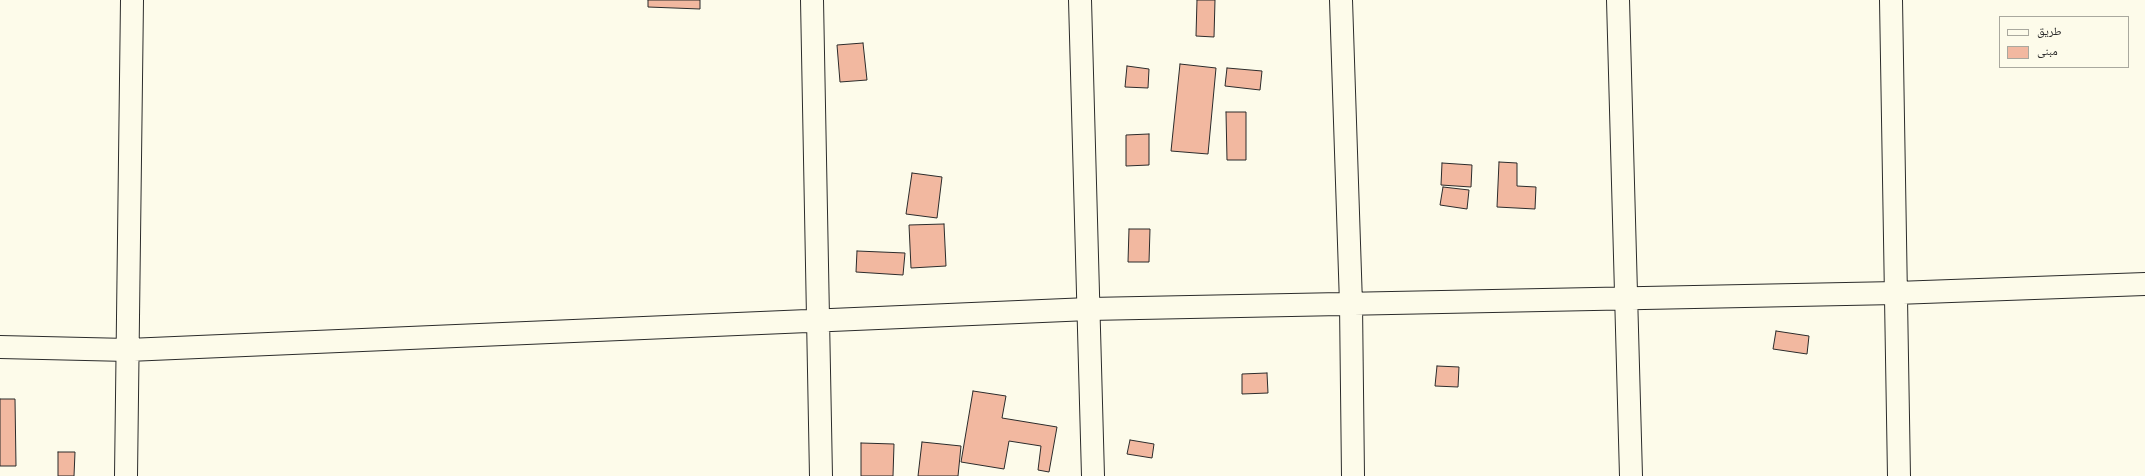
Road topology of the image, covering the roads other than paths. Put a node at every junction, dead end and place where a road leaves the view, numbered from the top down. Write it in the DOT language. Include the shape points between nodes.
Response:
graph roads {
  1 [pos="132,0"];
  2 [pos="812,0"];
  3 [pos="1080,0"];
  4 [pos="1341,0"];
  5 [pos="1618,0"];
  6 [pos="1891,0"];
  7 [pos="2145,284"];
  8 [pos="1896,293"];
  9 [pos="1628,299"];
  10 [pos="1351,304"];
  11 [pos="1089,309"];
  12 [pos="819,320"];
  13 [pos="0,347"];
  14 [pos="128,350"];
  15 [pos="126,476"];
  16 [pos="820,476"];
  17 [pos="1093,476"];
  18 [pos="1353,476"];
  19 [pos="1631,476"];
  20 [pos="1899,476"];
  1 -- 14 [label="street"];
  2 -- 12 [label="street"];
  3 -- 11 [label="street"];
  4 -- 10 [label="street"];
  5 -- 9 [label="street"];
  6 -- 8 [label="street"];
  7 -- 8 [label="street"];
  8 -- 9 [label="street"];
  8 -- 20 [label="street"];
  9 -- 10 [label="street"];
  9 -- 19 [label="street"];
  10 -- 11 [label="street"];
  10 -- 18 [label="street"];
  11 -- 12 [label="street"];
  11 -- 17 [label="street"];
  12 -- 14 [label="street"];
  12 -- 16 [label="street"];
  13 -- 14 [label="street"];
  14 -- 15 [label="street"];
}
